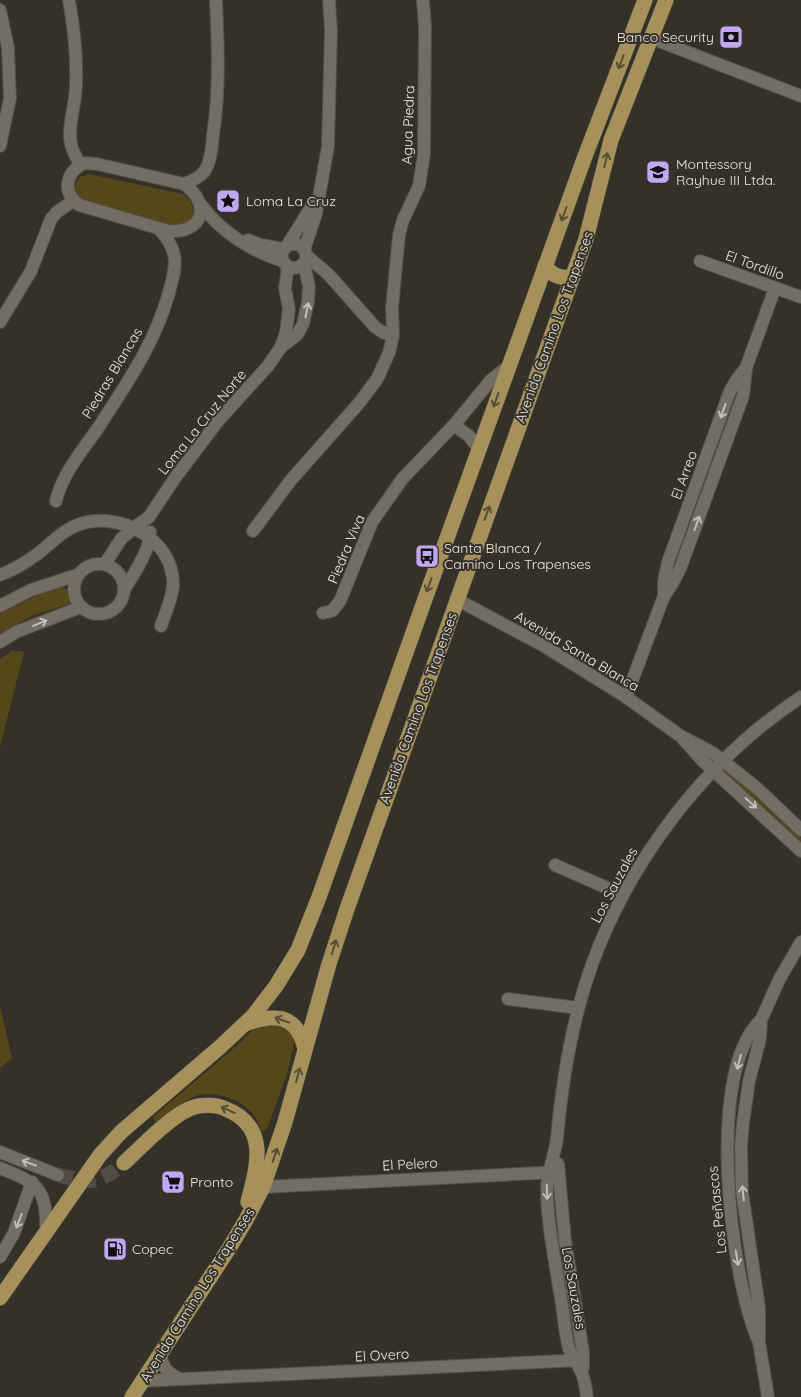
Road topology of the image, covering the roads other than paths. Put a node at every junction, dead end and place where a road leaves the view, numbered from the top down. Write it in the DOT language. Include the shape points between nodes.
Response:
graph roads {
  1 [pos="68,0"];
  2 [pos="216,0"];
  3 [pos="329,0"];
  4 [pos="645,0"];
  5 [pos="666,0"];
  6 [pos="423,1"];
  7 [pos="0,10"];
  8 [pos="651,38"];
  9 [pos="801,96"];
  10 [pos="0,146"];
  11 [pos="80,165"];
  12 [pos="207,166"];
  13 [pos="184,184"];
  14 [pos="319,195"];
  15 [pos="74,201"];
  16 [pos="201,204"];
  17 [pos="191,226"];
  18 [pos="159,229"];
  19 [pos="224,229"];
  20 [pos="286,256"];
  21 [pos="305,256"];
  22 [pos="176,258"];
  23 [pos="700,261"];
  24 [pos="545,266"];
  25 [pos="572,277"];
  26 [pos="775,288"];
  27 [pos="801,297"];
  28 [pos="0,322"];
  29 [pos="393,335"];
  30 [pos="281,347"];
  31 [pos="509,366"];
  32 [pos="454,424"];
  33 [pos="479,449"];
  34 [pos="56,500"];
  35 [pos="150,517"];
  36 [pos="135,527"];
  37 [pos="253,531"];
  38 [pos="150,539"];
  39 [pos="105,564"];
  40 [pos="0,575"];
  41 [pos="77,575"];
  42 [pos="124,590"];
  43 [pos="456,599"];
  44 [pos="0,606"];
  45 [pos="81,607"];
  46 [pos="323,614"];
  47 [pos="161,626"];
  48 [pos="0,642"];
  49 [pos="626,697"];
  50 [pos="801,697"];
  51 [pos="679,735"];
  52 [pos="724,761"];
  53 [pos="714,771"];
  54 [pos="801,830"];
  55 [pos="801,851"];
  56 [pos="555,865"];
  57 [pos="623,895"];
  58 [pos="801,942"];
  59 [pos="508,999"];
  60 [pos="578,1008"];
  61 [pos="245,1025"];
  62 [pos="306,1049"];
  63 [pos="0,1152"];
  64 [pos="124,1163"];
  65 [pos="0,1168"];
  66 [pos="554,1172"];
  67 [pos="58,1174"];
  68 [pos="32,1182"];
  69 [pos="263,1187"];
  70 [pos="46,1232"];
  71 [pos="238,1233"];
  72 [pos="0,1258"];
  73 [pos="0,1298"];
  74 [pos="160,1354"];
  75 [pos="580,1360"];
  76 [pos="180,1379"];
  77 [pos="142,1381"];
  78 [pos="132,1397"];
  79 [pos="587,1397"];
  80 [pos="768,1397"];
  1 -- 11 [label="street" via="74,30 76,70 70,137"];
  2 -- 12 [label="street" via="218,94"];
  3 -- 14 [label="street, Loma La Cruz Norte" via="330,129"];
  4 -- 24 [label="main road, one-way"];
  5 -- 8 [label="main road, Avenida Camino Los Trapenses"];
  6 -- 29 [label="street, Agua Piedra" via="424,154 419,186 399,235 392,308"];
  7 -- 10 [label="street" via="8,48 10,98"];
  8 -- 9 [label="street"];
  25 -- 8 [label="main road, Avenida Camino Los Trapenses, one-way" via="595,211 611,140"];
  11 -- 13 [label="street" via="90,162"];
  11 -- 15 [label="street" via="71,174 68,185"];
  12 -- 13 [label="street" via="201,175"];
  12 -- 16 [label="street"];
  13 -- 16 [label="street" via="195,192"];
  14 -- 20 [label="street, Loma La Cruz Norte"];
  14 -- 21 [label="street, Loma La Cruz Norte"];
  15 -- 18 [label="street" via="84,207"];
  15 -- 28 [label="street" via="51,219 31,271"];
  16 -- 17 [label="street" via="201,214"];
  16 -- 19 [label="street"];
  17 -- 18 [label="street" via="174,232"];
  17 -- 19 [label="street"];
  17 -- 22 [label="street, Piedras Blancas"];
  18 -- 22 [label="street" via="171,243"];
  19 -- 20 [label="street" via="238,239"];
  20 -- 21 [label="street" via="295,244"];
  20 -- 21 [label="street" via="295,268"];
  20 -- 30 [label="street, Loma La Cruz Norte" via="289,308"];
  21 -- 29 [label="street" via="330,274 375,326"];
  30 -- 21 [label="street, Loma La Cruz Norte, one-way" via="296,335 307,313"];
  22 -- 34 [label="street, Piedras Blancas" via="166,302 153,337 125,387 63,480"];
  23 -- 26 [label="street, El Tordillo"];
  24 -- 25 [label="main road" via="558,277"];
  24 -- 31 [label="main road"];
  43 -- 25 [label="main road, Avenida Camino Los Trapenses, one-way"];
  26 -- 27 [label="street, El Tordillo"];
  26 -- 49 [label="street, El Arreo" via="746,368 743,396 680,569 664,596"];
  29 -- 37 [label="street, Agua Piedra" via="377,379 291,480"];
  30 -- 35 [label="street, Loma La Cruz Norte" via="218,421"];
  31 -- 32 [label="street, Piedra Viva" via="491,380"];
  31 -- 33 [label="main road, one-way"];
  32 -- 33 [label="street"];
  32 -- 46 [label="street, Piedra Viva" via="403,478 372,522 340,601 332,611"];
  33 -- 61 [label="main road, one-way" via="307,930 276,986"];
  35 -- 36 [label="street, Loma La Cruz Norte"];
  35 -- 38 [label="street"];
  36 -- 38 [label="street"];
  36 -- 39 [label="street, Loma La Cruz Norte" via="121,539"];
  36 -- 40 [label="street" via="109,521 80,524"];
  38 -- 42 [label="street"];
  38 -- 47 [label="street" via="164,556 173,587"];
  39 -- 41 [label="street" via="91,564"];
  39 -- 42 [label="street" via="122,577"];
  41 -- 44 [label="street" via="31,590"];
  41 -- 45 [label="street" via="73,586"];
  42 -- 45 [label="street" via="120,604 108,613 94,614"];
  43 -- 49 [label="street, Avenida Santa Blanca" via="544,646"];
  62 -- 43 [label="main road, Avenida Camino Los Trapenses, one-way" via="344,917"];
  48 -- 45 [label="street, one-way" via="16,632"];
  49 -- 51 [label="street, Avenida Santa Blanca"];
  50 -- 52 [label="street, Los Sauzales"];
  51 -- 52 [label="street, Avenida Santa Blanca"];
  51 -- 53 [label="street, Avenida Santa Blanca"];
  52 -- 53 [label="street, Los Sauzales"];
  52 -- 54 [label="street, Avenida Santa Blanca"];
  53 -- 55 [label="street, Avenida Santa Blanca, one-way"];
  53 -- 57 [label="street, Los Sauzales" via="648,852"];
  56 -- 57 [label="street"];
  57 -- 60 [label="street, Los Sauzales" via="602,939"];
  58 -- 80 [label="street, Los Peñascos" via="761,1020 760,1039 745,1102 741,1146 742,1191 759,1308 758,1342"];
  59 -- 60 [label="street"];
  60 -- 66 [label="street, Los Sauzales" via="564,1074"];
  62 -- 61 [label="main road, one-way" via="300,1032 286,1020 271,1017"];
  61 -- 70 [label="main road" via="121,1132 100,1155"];
  69 -- 62 [label="main road, Avenida Camino Los Trapenses, one-way"];
  67 -- 63 [label="street, one-way"];
  71 -- 64 [label="main road, one-way" via="255,1176 257,1146 249,1126 232,1112 210,1105 187,1110"];
  65 -- 68 [label="street"];
  66 -- 69 [label="street, El Pelero"];
  66 -- 75 [label="street, Los Sauzales" via="546,1188 550,1235 570,1351"];
  68 -- 70 [label="street" via="38,1187 44,1203"];
  68 -- 72 [label="street, one-way" via="14,1233"];
  69 -- 71 [label="main road, Avenida Camino Los Trapenses"];
  70 -- 73 [label="main road"];
  71 -- 74 [label="main road, Avenida Camino Los Trapenses"];
  74 -- 76 [label="street" via="168,1373"];
  74 -- 77 [label="main road, Avenida Camino Los Trapenses"];
  75 -- 76 [label="street, El Overo"];
  75 -- 79 [label="street, Los Sauzales"];
  76 -- 77 [label="street, El Overo"];
  77 -- 78 [label="main road, Avenida Camino Los Trapenses"];
}
